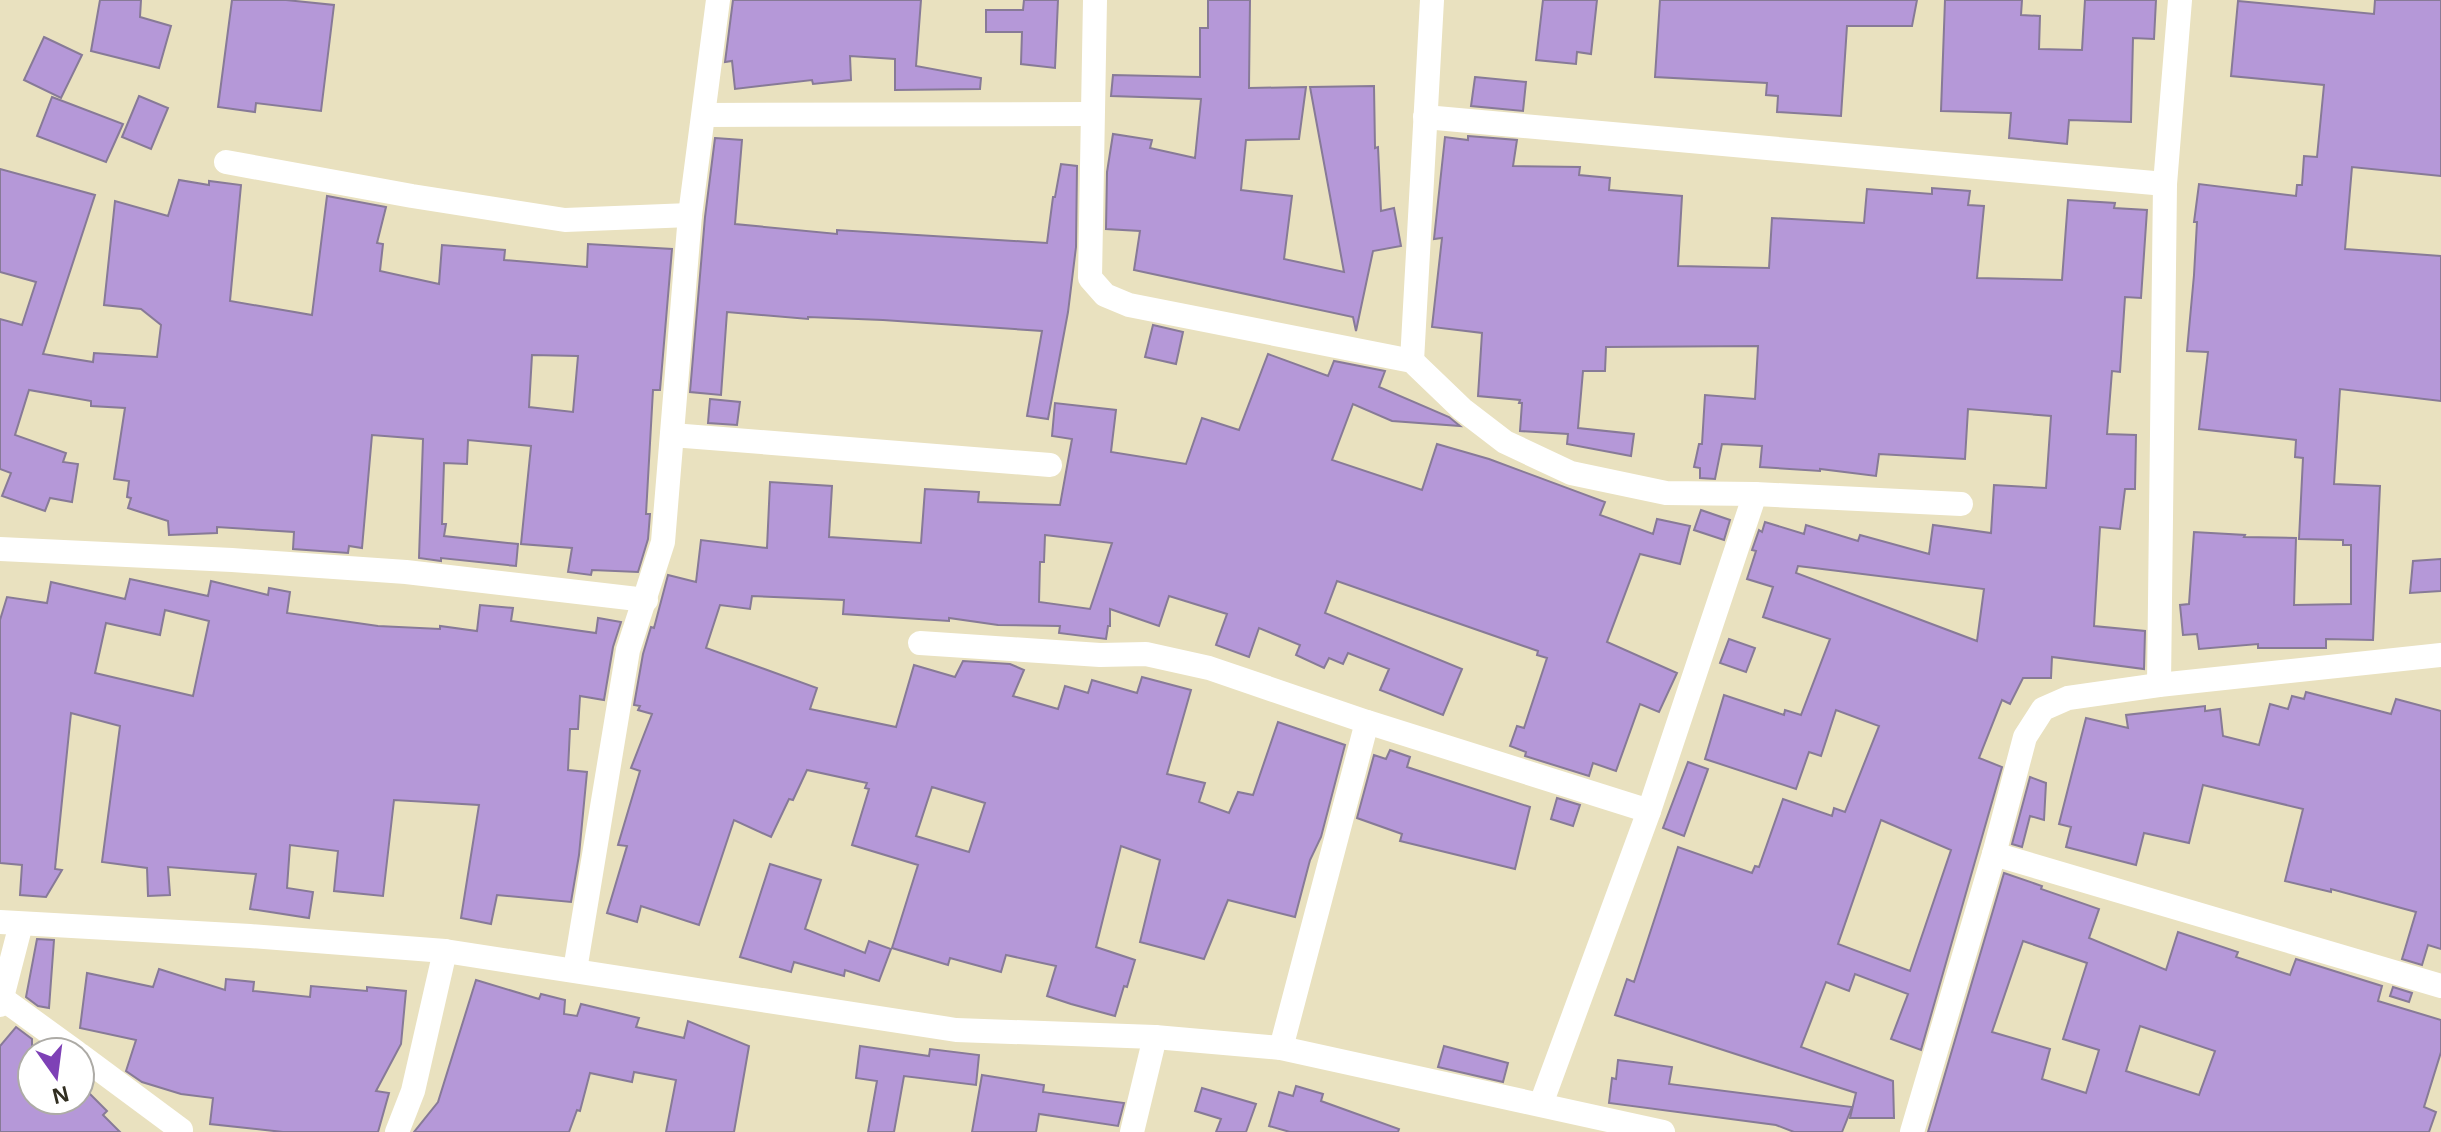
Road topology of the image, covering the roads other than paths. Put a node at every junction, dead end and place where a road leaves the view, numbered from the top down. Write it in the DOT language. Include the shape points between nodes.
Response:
graph roads {
  1 [pos="718,0"];
  2 [pos="1095,0"];
  3 [pos="1432,0"];
  4 [pos="2180,0"];
  5 [pos="1092,114"];
  6 [pos="705,115"];
  7 [pos="1425,117"];
  8 [pos="226,162"];
  9 [pos="2165,184"];
  10 [pos="690,215"];
  11 [pos="1412,361"];
  12 [pos="672,435"];
  13 [pos="1050,465"];
  14 [pos="1755,494"];
  15 [pos="1961,504"];
  16 [pos="0,549"];
  17 [pos="646,600"];
  18 [pos="920,643"];
  19 [pos="2441,655"];
  20 [pos="2159,685"];
  21 [pos="1367,722"];
  22 [pos="1649,811"];
  23 [pos="1994,854"];
  24 [pos="10,923"];
  25 [pos="445,951"];
  26 [pos="575,970"];
  27 [pos="2441,986"];
  28 [pos="2,1002"];
  29 [pos="52,1036"];
  30 [pos="1155,1037"];
  31 [pos="1281,1048"];
  32 [pos="96,1067"];
  33 [pos="1541,1104"];
  34 [pos="181,1130"];
  35 [pos="397,1132"];
  36 [pos="1132,1132"];
  37 [pos="1663,1132"];
  38 [pos="1912,1132"];
  1 -- 6 [label="street"];
  2 -- 5 [label="street"];
  3 -- 7 [label="street"];
  4 -- 9 [label="street"];
  5 -- 6 [label="street"];
  5 -- 11 [label="street" via="1090,278 1105,295 1129,305"];
  6 -- 10 [label="street"];
  7 -- 9 [label="street"];
  7 -- 11 [label="street"];
  8 -- 10 [label="street" via="565,220"];
  9 -- 20 [label="street"];
  10 -- 12 [label="street"];
  11 -- 14 [label="street" via="1505,442 1571,473 1666,493"];
  12 -- 13 [label="street"];
  12 -- 17 [label="street" via="663,542"];
  14 -- 15 [label="street"];
  14 -- 22 [label="street"];
  16 -- 17 [label="street" via="406,572"];
  17 -- 26 [label="street" via="628,650"];
  18 -- 21 [label="street" via="1146,654 1209,668"];
  19 -- 20 [label="street"];
  20 -- 23 [label="street" via="2068,698 2043,709 2025,737"];
  21 -- 22 [label="street"];
  21 -- 31 [label="street"];
  22 -- 33 [label="street"];
  23 -- 27 [label="street"];
  23 -- 38 [label="street"];
  24 -- 25 [label="street"];
  24 -- 28 [label="street"];
  25 -- 26 [label="street"];
  25 -- 35 [label="street" via="413,1091"];
  26 -- 30 [label="street" via="956,1030"];
  28 -- 29 [label="street"];
  30 -- 31 [label="street"];
  30 -- 36 [label="street"];
  31 -- 33 [label="street"];
  32 -- 34 [label="street"];
  33 -- 37 [label="street"];
}
